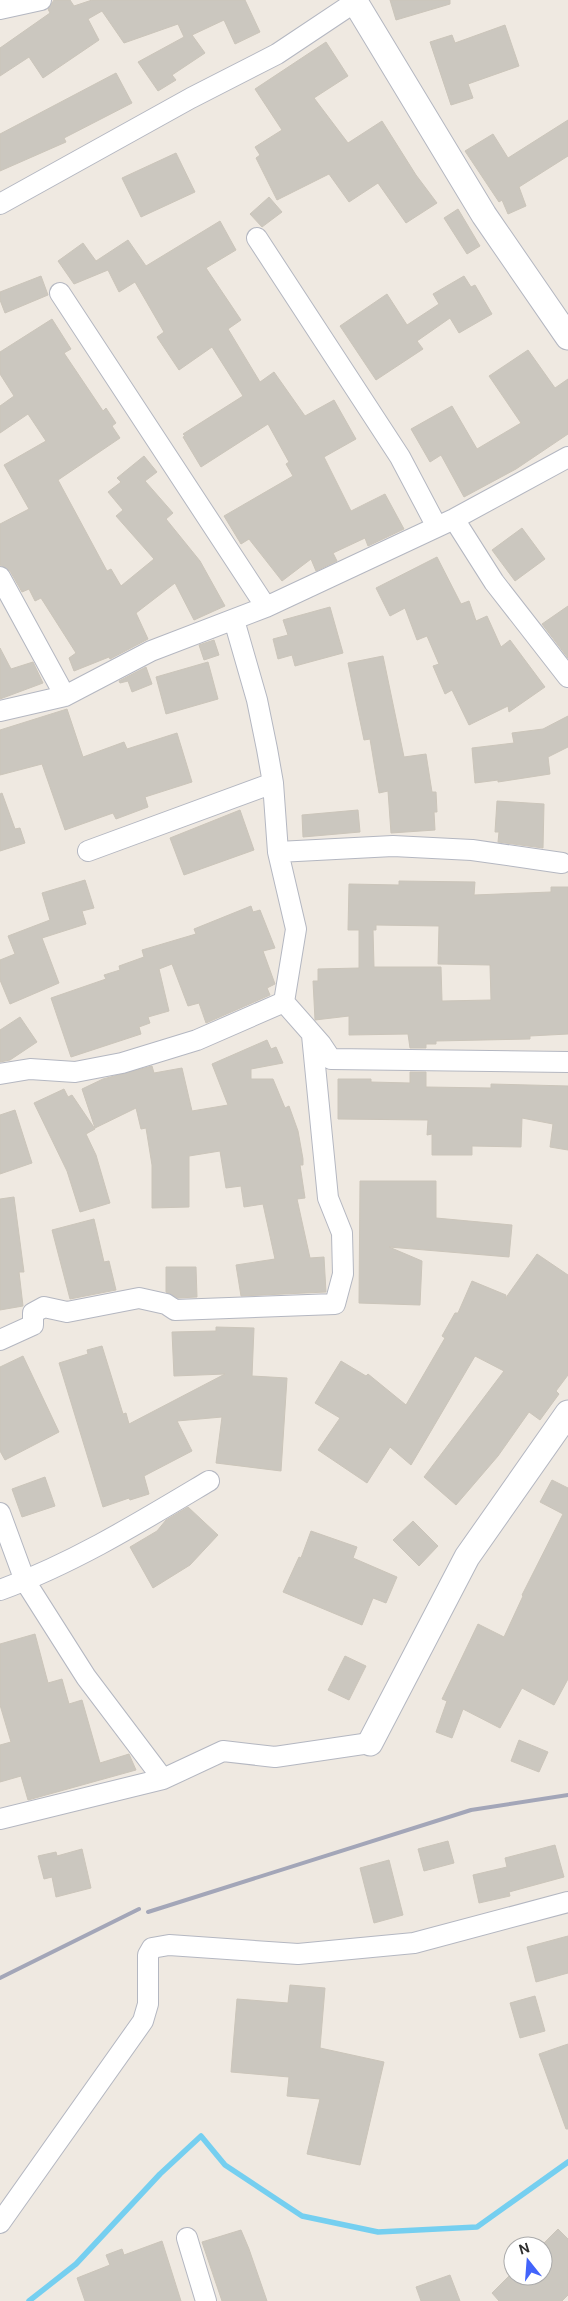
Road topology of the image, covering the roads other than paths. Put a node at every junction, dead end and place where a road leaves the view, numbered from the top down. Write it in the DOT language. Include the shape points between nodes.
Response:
graph roads {
  1 [pos="41,0"];
  2 [pos="354,1"];
  3 [pos="0,9"];
  4 [pos="0,204"];
  5 [pos="257,238"];
  6 [pos="60,293"];
  7 [pos="564,324"];
  8 [pos="568,457"];
  9 [pos="446,523"];
  10 [pos="0,577"];
  11 [pos="266,607"];
  12 [pos="234,620"];
  13 [pos="564,667"];
  14 [pos="65,696"];
  15 [pos="0,711"];
  16 [pos="273,783"];
  17 [pos="88,851"];
  18 [pos="278,852"];
  19 [pos="562,863"];
  20 [pos="284,1002"];
  21 [pos="312,1035"];
  22 [pos="568,1062"];
  23 [pos="0,1074"];
  24 [pos="0,1340"];
  25 [pos="568,1413"];
  26 [pos="209,1481"];
  27 [pos="0,1513"];
  28 [pos="25,1581"];
  29 [pos="0,1590"];
  30 [pos="370,1743"];
  31 [pos="163,1779"];
  32 [pos="0,1819"];
  33 [pos="568,1902"];
  34 [pos="0,2223"];
  35 [pos="187,2238"];
  36 [pos="206,2301"];
  1 -- 3 [label="street"];
  2 -- 4 [label="street" via="277,54"];
  2 -- 7 [label="street" via="484,215"];
  5 -- 9 [label="street"];
  6 -- 11 [label="street"];
  8 -- 9 [label="street"];
  9 -- 11 [label="street"];
  9 -- 13 [label="street"];
  10 -- 14 [label="street"];
  11 -- 12 [label="street"];
  12 -- 14 [label="street" via="151,651"];
  12 -- 16 [label="street" via="257,700"];
  14 -- 15 [label="street"];
  16 -- 17 [label="street"];
  16 -- 18 [label="street"];
  18 -- 19 [label="street" via="393,846 472,850"];
  18 -- 20 [label="street" via="296,928"];
  20 -- 21 [label="street"];
  20 -- 23 [label="street" via="198,1040 122,1062 75,1072 30,1069"];
  21 -- 22 [label="street" via="331,1059"];
  21 -- 24 [label="street" via="328,1198 342,1233 343,1274 335,1304 175,1310 166,1304 138,1298 67,1312 44,1306 34,1312 32,1325"];
  25 -- 30 [label="street" via="467,1557"];
  26 -- 28 [label="street" via="111,1539"];
  27 -- 28 [label="street"];
  28 -- 29 [label="street"];
  28 -- 31 [label="street" via="86,1677"];
  30 -- 31 [label="street" via="275,1757 223,1750"];
  31 -- 32 [label="street"];
  33 -- 34 [label="street" via="414,1943 298,1954 170,1944 152,1948 148,1956 148,2004 143,2021"];
  35 -- 36 [label="street"];
}
